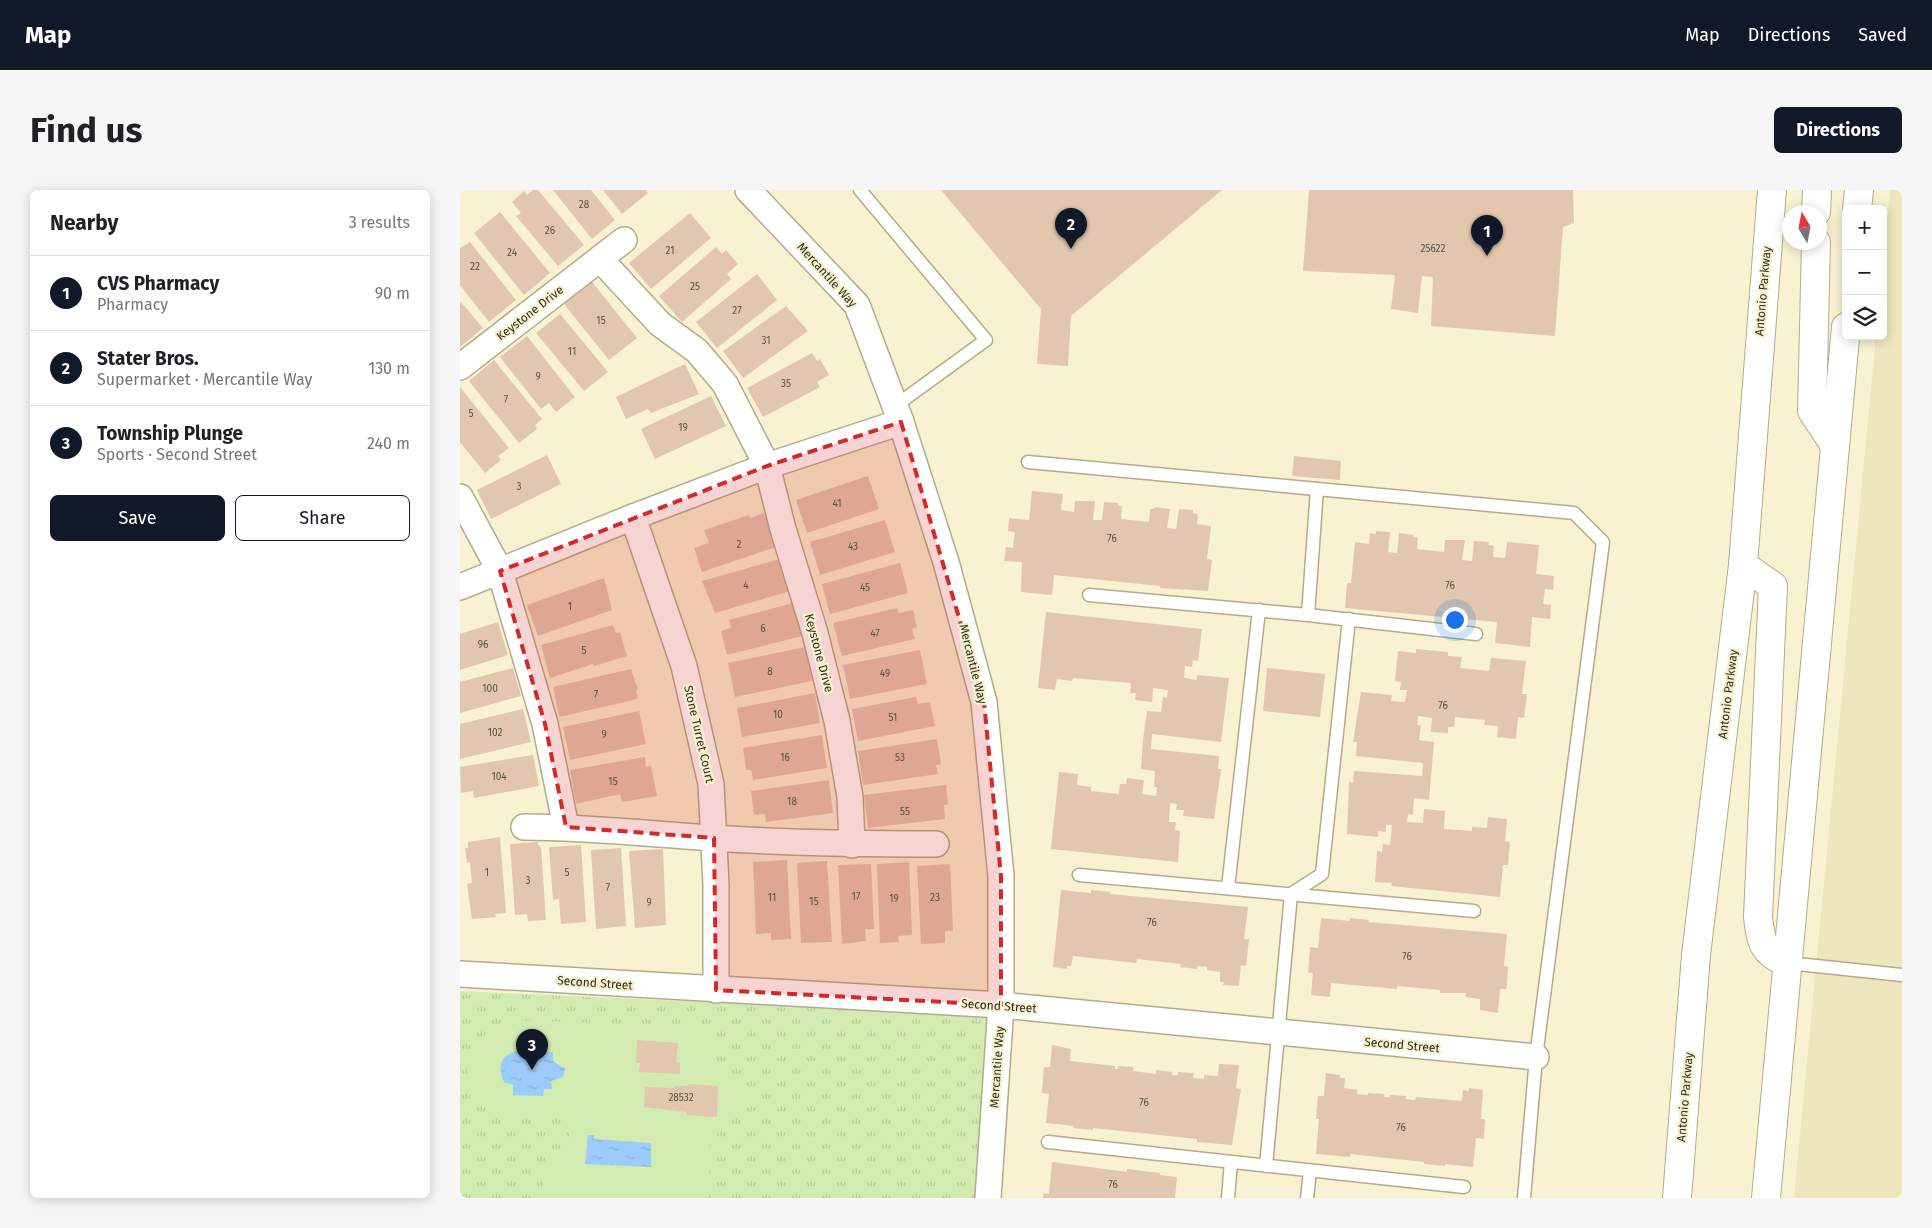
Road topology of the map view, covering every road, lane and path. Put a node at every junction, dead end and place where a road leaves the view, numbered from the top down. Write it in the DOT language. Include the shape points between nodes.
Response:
graph roads {
  1 [pos="748,190"];
  2 [pos="860,190"];
  3 [pos="1772,190"];
  4 [pos="1817,190"];
  5 [pos="1859,190"];
  6 [pos="1816,205"];
  7 [pos="1858,205"];
  8 [pos="624,240"];
  9 [pos="1816,250"];
  10 [pos="600,258"];
  11 [pos="1845,340"];
  12 [pos="460,367"];
  13 [pos="898,414"];
  14 [pos="1834,444"];
  15 [pos="1028,462"];
  16 [pos="766,466"];
  17 [pos="1317,489"];
  18 [pos="460,497"];
  19 [pos="633,516"];
  20 [pos="1743,566"];
  21 [pos="500,571"];
  22 [pos="460,587"];
  23 [pos="1089,595"];
  24 [pos="1259,610"];
  25 [pos="1308,615"];
  26 [pos="1349,619"];
  27 [pos="1476,634"];
  28 [pos="524,827"];
  29 [pos="566,827"];
  30 [pos="714,838"];
  31 [pos="852,844"];
  32 [pos="936,844"];
  33 [pos="1079,875"];
  34 [pos="1228,888"];
  35 [pos="1290,894"];
  36 [pos="1474,911"];
  37 [pos="1788,963"];
  38 [pos="460,974"];
  39 [pos="1902,975"];
  40 [pos="716,990"];
  41 [pos="1001,1005"];
  42 [pos="1278,1033"];
  43 [pos="1536,1057"];
  44 [pos="1048,1142"];
  45 [pos="1231,1162"];
  46 [pos="1266,1166"];
  47 [pos="1310,1171"];
  48 [pos="1464,1187"];
  49 [pos="988,1198"];
  50 [pos="1228,1198"];
  51 [pos="1307,1198"];
  52 [pos="1524,1198"];
  53 [pos="1676,1198"];
  54 [pos="1766,1198"];
  1 -- 13 [label="street, Mercantile Way" via="857,306"];
  2 -- 13 [label="lane" via="986,340"];
  3 -- 20 [label="main road, Antonio Parkway"];
  4 -- 6 [label="main road"];
  5 -- 7 [label="main road"];
  8 -- 10 [label="street, Keystone Drive"];
  9 -- 14 [label="main road" via="1812,411"];
  10 -- 12 [label="street, Keystone Drive"];
  10 -- 16 [label="street, Keystone Drive" via="660,324 697,351 725,384"];
  11 -- 14 [label="main road"];
  13 -- 16 [label="street"];
  13 -- 41 [label="street, Mercantile Way" via="946,562 984,702 1002,876"];
  14 -- 37 [label="main road"];
  15 -- 17 [label="lane"];
  16 -- 19 [label="street"];
  16 -- 31 [label="street, Keystone Drive" via="837,721 850,797"];
  17 -- 25 [label="lane"];
  17 -- 43 [label="lane" via="1574,512 1603,542"];
  18 -- 21 [label="street"];
  19 -- 21 [label="street"];
  19 -- 30 [label="street, Stone Turret Court" via="684,666 711,784"];
  20 -- 37 [label="main road" via="1773,586 1758,917 1765,949"];
  20 -- 53 [label="main road, Antonio Parkway" via="1696,955"];
  21 -- 22 [label="street"];
  21 -- 29 [label="street" via="545,724"];
  23 -- 24 [label="lane"];
  24 -- 25 [label="lane"];
  24 -- 34 [label="lane"];
  25 -- 26 [label="lane"];
  26 -- 27 [label="lane"];
  26 -- 35 [label="lane" via="1322,874"];
  28 -- 29 [label="street"];
  29 -- 30 [label="street"];
  30 -- 31 [label="street"];
  30 -- 40 [label="street, Stone Turret Court"];
  31 -- 32 [label="street"];
  33 -- 34 [label="lane"];
  34 -- 35 [label="lane"];
  35 -- 36 [label="lane"];
  35 -- 42 [label="lane"];
  37 -- 39 [label="lane"];
  37 -- 54 [label="main road"];
  38 -- 40 [label="street, Second Street"];
  40 -- 41 [label="street, Second Street"];
  41 -- 42 [label="street, Second Street"];
  41 -- 49 [label="street, Mercantile Way"];
  42 -- 43 [label="street, Second Street"];
  42 -- 46 [label="lane"];
  43 -- 52 [label="lane"];
  44 -- 45 [label="lane"];
  45 -- 46 [label="lane"];
  45 -- 50 [label="lane"];
  46 -- 47 [label="lane"];
  47 -- 48 [label="lane"];
  47 -- 51 [label="lane"];
}
